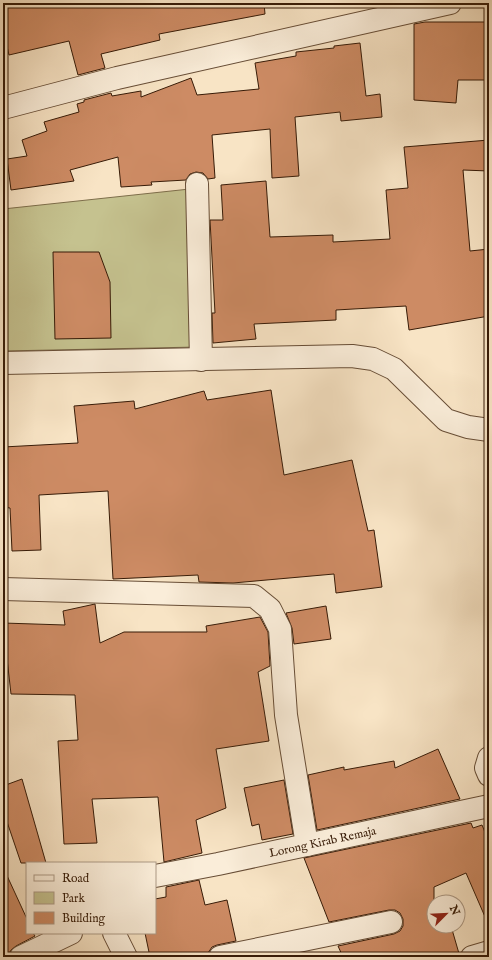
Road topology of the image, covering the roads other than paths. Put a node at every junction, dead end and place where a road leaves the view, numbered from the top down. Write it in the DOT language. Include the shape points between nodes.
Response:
graph roads {
  1 [pos="450,3"];
  2 [pos="3,108"];
  3 [pos="197,184"];
  4 [pos="201,360"];
  5 [pos="3,363"];
  6 [pos="489,430"];
  7 [pos="3,589"];
  8 [pos="489,758"];
  9 [pos="489,775"];
  10 [pos="489,806"];
  11 [pos="307,845"];
  12 [pos="156,876"];
  13 [pos="392,922"];
  14 [pos="69,934"];
  15 [pos="114,934"];
  16 [pos="489,952"];
  17 [pos="21,957"];
  18 [pos="126,957"];
  19 [pos="220,957"];
  20 [pos="472,957"];
  1 -- 2 [label="street" via="117,78"];
  3 -- 4 [label="street"];
  4 -- 5 [label="street"];
  4 -- 6 [label="street" via="352,356 373,359 394,369 446,420"];
  7 -- 11 [label="street" via="254,596 263,602 270,609 280,630 286,715"];
  8 -- 9 [label="street" via="486,768"];
  10 -- 11 [label="street, Lorong Kirab Remaja"];
  11 -- 12 [label="street, Lorong Kirab Remaja"];
  13 -- 19 [label="street"];
  14 -- 17 [label="street"];
  15 -- 18 [label="street"];
  16 -- 20 [label="street"];
}
